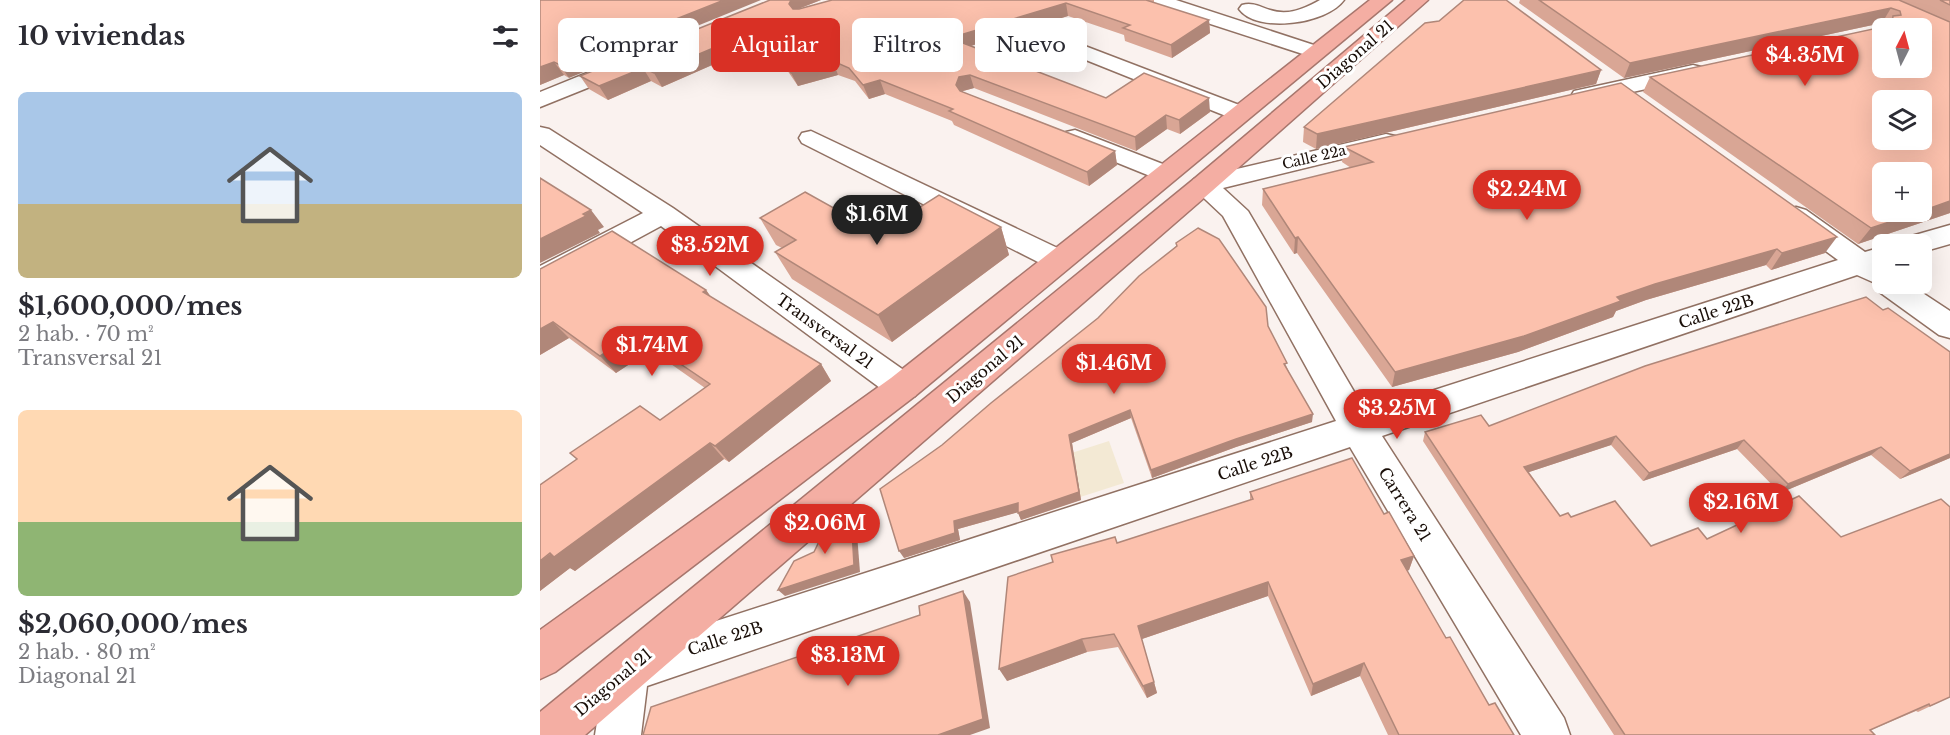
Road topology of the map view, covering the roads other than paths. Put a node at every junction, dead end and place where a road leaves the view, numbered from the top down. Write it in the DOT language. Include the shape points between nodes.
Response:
graph roads {
  1 [pos="1156,0"];
  2 [pos="1334,0"];
  3 [pos="1382,0"];
  4 [pos="1418,0"];
  5 [pos="1251,4"];
  6 [pos="1223,21"];
  7 [pos="1316,52"];
  8 [pos="1087,53"];
  9 [pos="1591,67"];
  10 [pos="1710,68"];
  11 [pos="608,72"];
  12 [pos="1619,88"];
  13 [pos="540,100"];
  14 [pos="1562,101"];
  15 [pos="1645,107"];
  16 [pos="1239,113"];
  17 [pos="1058,131"];
  18 [pos="540,134"];
  19 [pos="1412,135"];
  20 [pos="811,138"];
  21 [pos="1164,173"];
  22 [pos="1203,185"];
  23 [pos="1776,201"];
  24 [pos="663,214"];
  25 [pos="1950,234"];
  26 [pos="1932,240"];
  27 [pos="1058,260"];
  28 [pos="1872,265"];
  29 [pos="1872,272"];
  30 [pos="540,279"];
  31 [pos="1909,294"];
  32 [pos="1950,327"];
  33 [pos="903,387"];
  34 [pos="1359,429"];
  35 [pos="540,657"];
  36 [pos="627,671"];
  37 [pos="549,735"];
  38 [pos="618,735"];
  39 [pos="1547,735"];
  1 -- 6 [label="street"];
  2 -- 5 [label="street" via="1316,11 1280,20 1265,16"];
  3 -- 7 [label="highway, Diagonal 21"];
  4 -- 22 [label="highway, Diagonal 21"];
  5 -- 6 [label="street"];
  6 -- 7 [label="street"];
  7 -- 16 [label="highway, Diagonal 21"];
  8 -- 16 [label="street"];
  9 -- 12 [label="street"];
  10 -- 12 [label="street"];
  11 -- 13 [label="street"];
  12 -- 14 [label="street"];
  12 -- 15 [label="street"];
  16 -- 21 [label="highway, Diagonal 21"];
  17 -- 21 [label="street"];
  18 -- 24 [label="street, Transversal 21"];
  19 -- 22 [label="street, Calle 22a"];
  20 -- 27 [label="street"];
  21 -- 27 [label="highway, Diagonal 21"];
  22 -- 34 [label="street, Carrera 21" via="1234,211"];
  22 -- 36 [label="highway, Diagonal 21"];
  23 -- 28 [label="street"];
  24 -- 30 [label="street"];
  24 -- 33 [label="street, Transversal 21"];
  25 -- 26 [label="street"];
  27 -- 33 [label="highway, Diagonal 21"];
  29 -- 34 [label="street, Calle 22B"];
  31 -- 32 [label="street"];
  33 -- 35 [label="highway, Diagonal 21"];
  34 -- 36 [label="street, Calle 22B"];
  34 -- 39 [label="street, Carrera 21"];
  36 -- 37 [label="highway, Diagonal 21"];
  36 -- 38 [label="street"];
}
